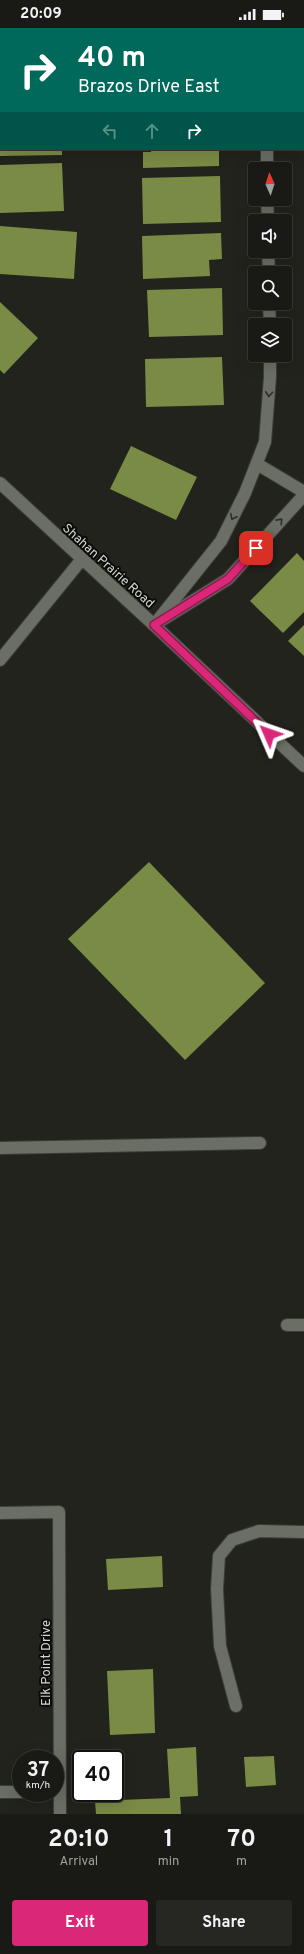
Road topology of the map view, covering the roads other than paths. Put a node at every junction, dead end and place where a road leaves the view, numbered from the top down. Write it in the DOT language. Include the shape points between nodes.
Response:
graph roads {
  1 [pos="267,150"];
  2 [pos="267,162"];
  3 [pos="270,362"];
  4 [pos="257,464"];
  5 [pos="0,483"];
  6 [pos="304,492"];
  7 [pos="304,495"];
  8 [pos="82,559"];
  9 [pos="154,625"];
  10 [pos="0,660"];
  11 [pos="304,766"];
  12 [pos="260,1143"];
  13 [pos="0,1148"];
  14 [pos="287,1325"];
  15 [pos="304,1325"];
  16 [pos="0,1513"];
  17 [pos="304,1532"];
  18 [pos="236,1706"];
  19 [pos="57,1750"];
  20 [pos="0,1792"];
  21 [pos="12,1792"];
  22 [pos="58,1802"];
  23 [pos="60,1814"];
  1 -- 2 [label="street"];
  3 -- 4 [label="street, one-way" via="265,442"];
  4 -- 6 [label="street"];
  4 -- 9 [label="street, one-way" via="246,493 221,541"];
  5 -- 8 [label="street, Shahan Prairie Road"];
  9 -- 7 [label="street, one-way" via="228,579"];
  8 -- 9 [label="street, Shahan Prairie Road"];
  8 -- 10 [label="street"];
  9 -- 11 [label="street, Shahan Prairie Road"];
  12 -- 13 [label="street"];
  14 -- 15 [label="street"];
  16 -- 19 [label="street, Elk Point Drive" via="59,1512"];
  17 -- 18 [label="street" via="259,1531 232,1540 219,1556 217,1589 220,1646"];
  20 -- 21 [label="street"];
  22 -- 23 [label="street, Elk Point Drive"];
}
